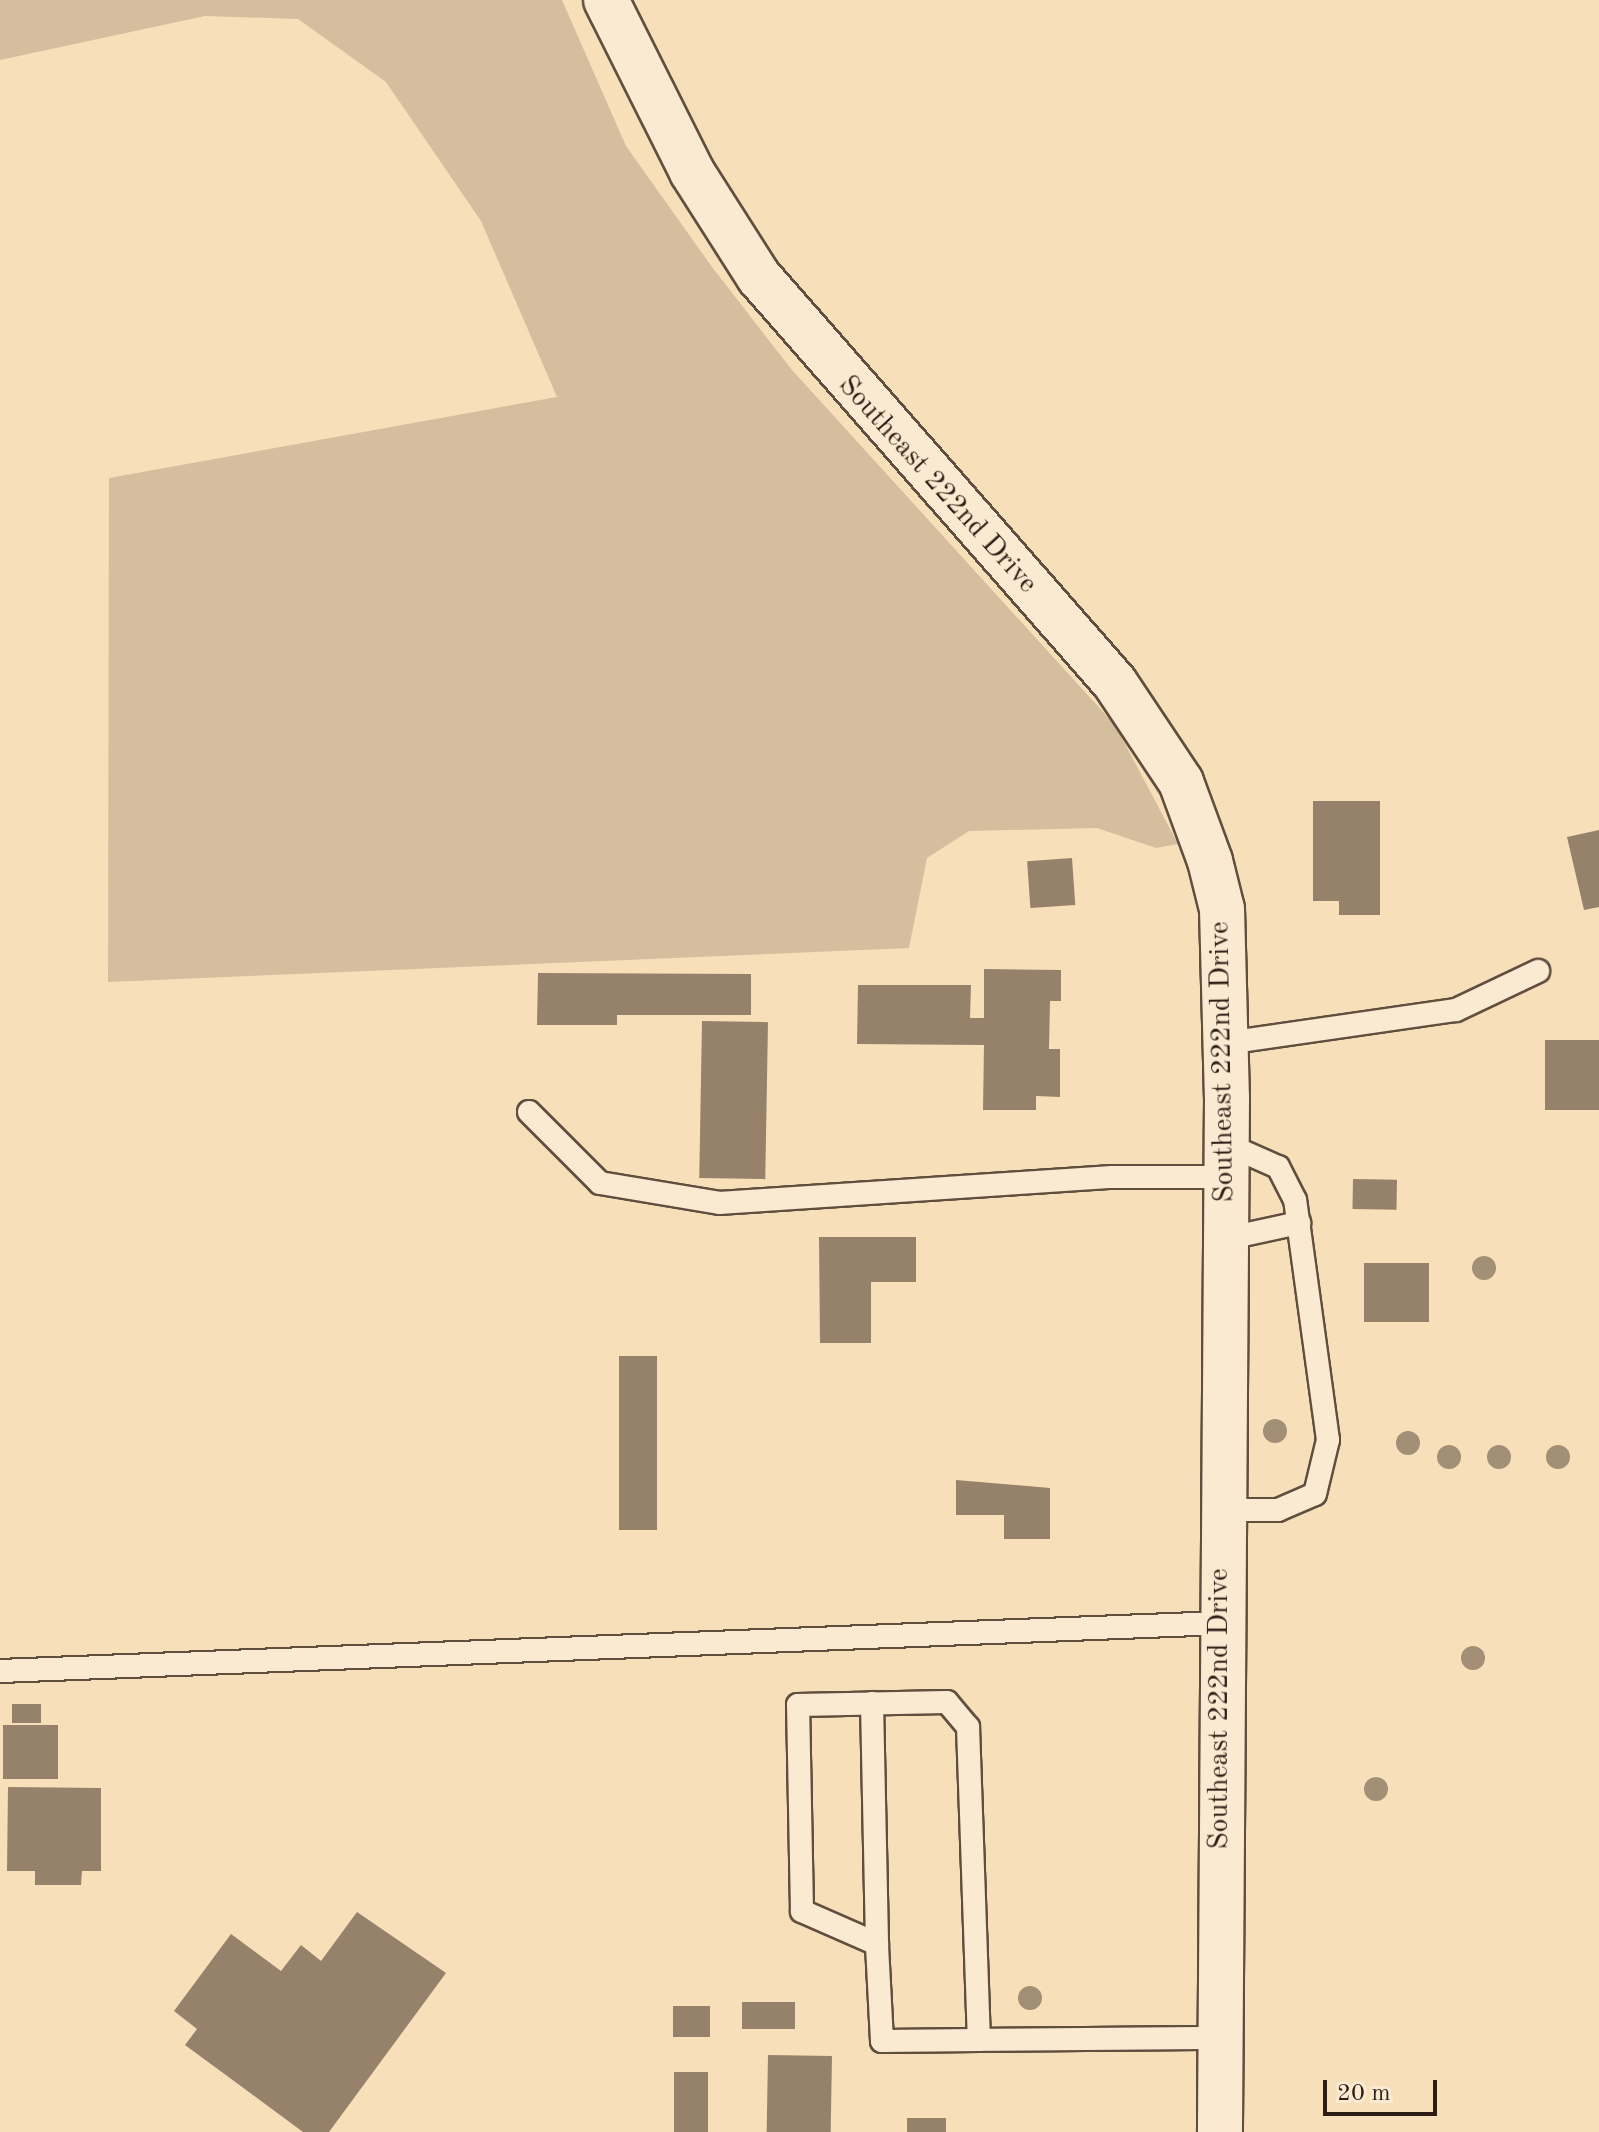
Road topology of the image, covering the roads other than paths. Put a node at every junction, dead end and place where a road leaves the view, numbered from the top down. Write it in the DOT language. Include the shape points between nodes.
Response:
graph roads {
  1 [pos="606,0"];
  2 [pos="1538,971"];
  3 [pos="1226,1043"];
  4 [pos="529,1112"];
  5 [pos="1226,1161"];
  6 [pos="1299,1223"];
  7 [pos="1225,1239"];
  8 [pos="1221,1510"];
  9 [pos="1219,1623"];
  10 [pos="0,1671"];
  11 [pos="872,1703"];
  12 [pos="877,1944"];
  13 [pos="1220,2038"];
  14 [pos="979,2040"];
  15 [pos="1220,2132"];
  1 -- 3 [label="main road, Southeast 222nd Drive" via="692,172 759,277 1115,683 1161,746 1196,816 1222,909"];
  2 -- 3 [label="lane" via="1456,1010"];
  3 -- 5 [label="main road, Southeast 222nd Drive"];
  4 -- 5 [label="lane" via="600,1183 719,1203 1112,1177"];
  5 -- 6 [label="lane" via="1278,1167"];
  5 -- 7 [label="main road, Southeast 222nd Drive"];
  6 -- 7 [label="lane"];
  6 -- 8 [label="lane" via="1328,1440 1315,1494 1278,1510"];
  7 -- 8 [label="main road, Southeast 222nd Drive"];
  8 -- 9 [label="main road, Southeast 222nd Drive"];
  9 -- 10 [label="lane"];
  9 -- 13 [label="main road, Southeast 222nd Drive"];
  11 -- 12 [label="lane"];
  11 -- 12 [label="lane" via="798,1705 802,1911"];
  11 -- 14 [label="lane" via="947,1702 968,1727"];
  12 -- 14 [label="lane" via="882,2041"];
  13 -- 14 [label="lane"];
  13 -- 15 [label="main road, Southeast 222nd Drive"];
}
